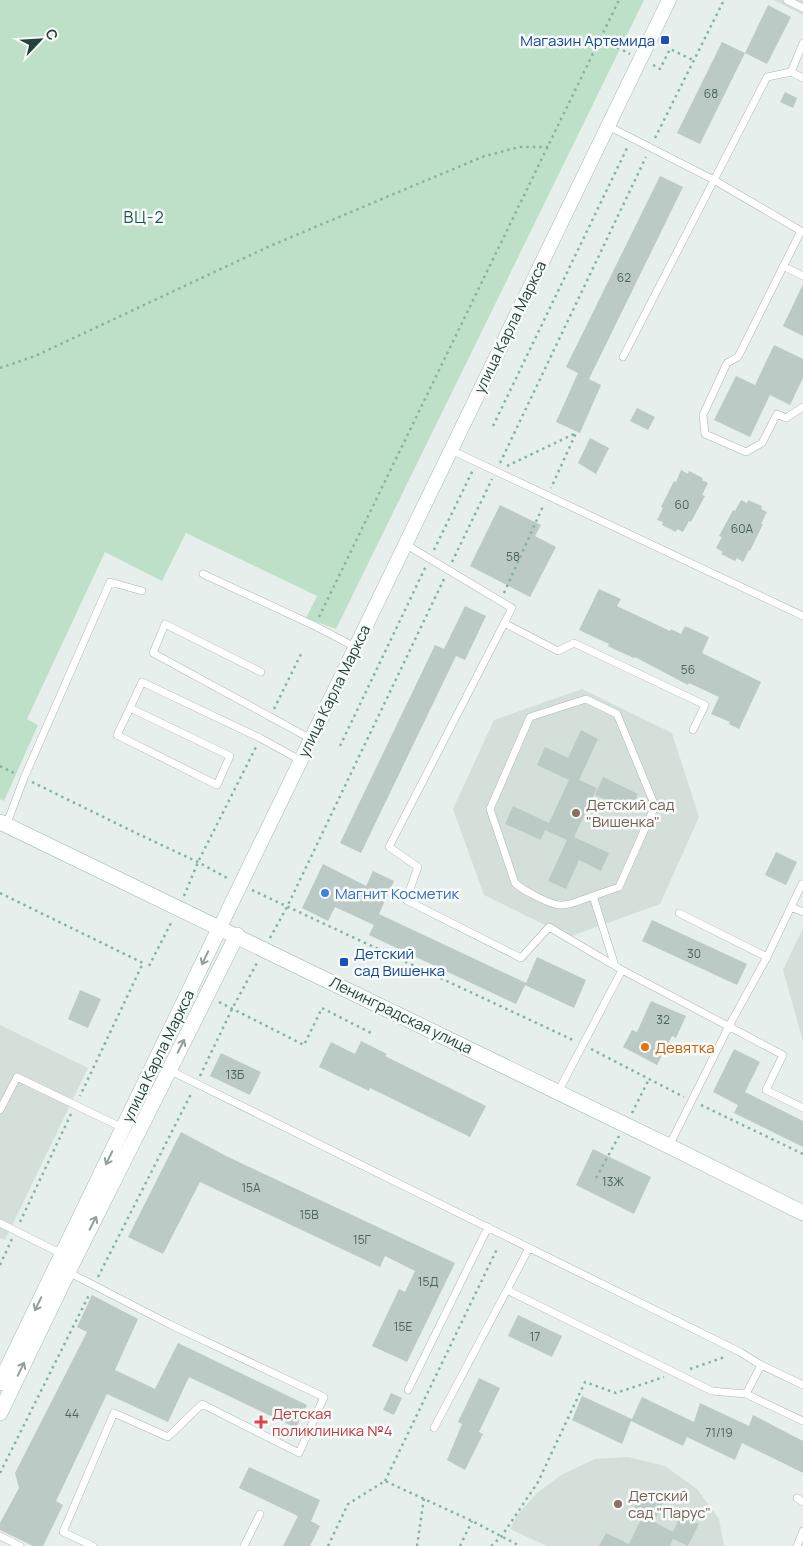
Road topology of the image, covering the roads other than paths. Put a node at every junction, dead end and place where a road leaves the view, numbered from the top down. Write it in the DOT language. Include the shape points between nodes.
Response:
graph roads {
  1 [pos="669,0"];
  2 [pos="788,0"];
  3 [pos="803,8"];
  4 [pos="803,43"];
  5 [pos="790,72"];
  6 [pos="803,78"];
  7 [pos="608,126"];
  8 [pos="714,180"];
  9 [pos="783,266"];
  10 [pos="803,276"];
  11 [pos="623,357"];
  12 [pos="803,407"];
  13 [pos="451,450"];
  14 [pos="405,544"];
  15 [pos="203,574"];
  16 [pos="142,591"];
  17 [pos="803,616"];
  18 [pos="504,623"];
  19 [pos="355,647"];
  20 [pos="260,672"];
  21 [pos="130,708"];
  22 [pos="693,730"];
  23 [pos="311,739"];
  24 [pos="300,760"];
  25 [pos="2,821"];
  26 [pos="802,884"];
  27 [pos="593,896"];
  28 [pos="791,907"];
  29 [pos="803,912"];
  30 [pos="679,913"];
  31 [pos="219,927"];
  32 [pos="237,936"];
  33 [pos="264,949"];
  34 [pos="767,958"];
  35 [pos="615,966"];
  36 [pos="622,970"];
  37 [pos="729,1026"];
  38 [pos="169,1070"];
  39 [pos="558,1092"];
  40 [pos="803,1108"];
  41 [pos="0,1110"];
  42 [pos="123,1128"];
  43 [pos="669,1146"];
  44 [pos="803,1209"];
  45 [pos="803,1213"];
  46 [pos="0,1223"];
  47 [pos="488,1227"];
  48 [pos="529,1248"];
  49 [pos="62,1254"];
  50 [pos="68,1272"];
  51 [pos="507,1290"];
  52 [pos="761,1365"];
  53 [pos="0,1383"];
  54 [pos="803,1385"];
  55 [pos="408,1390"];
  56 [pos="746,1394"];
  57 [pos="0,1413"];
  58 [pos="803,1421"];
  59 [pos="434,1428"];
  60 [pos="260,1514"];
  61 [pos="803,1531"];
  62 [pos="0,1536"];
  63 [pos="20,1546"];
  64 [pos="93,1546"];
  65 [pos="244,1546"];
  66 [pos="797,1546"];
  1 -- 7 [label="street, улица Карла Маркса"];
  2 -- 3 [label="lane"];
  4 -- 5 [label="lane"];
  5 -- 6 [label="lane"];
  5 -- 8 [label="lane" via="767,77"];
  7 -- 8 [label="lane"];
  7 -- 13 [label="street, улица Карла Маркса"];
  8 -- 9 [label="lane" via="800,231"];
  8 -- 11 [label="lane"];
  9 -- 10 [label="lane"];
  9 -- 12 [label="lane" via="738,357 727,363 703,415 705,434 746,452 762,443 777,414 786,418"];
  13 -- 14 [label="street, улица Карла Маркса"];
  13 -- 17 [label="lane"];
  14 -- 18 [label="lane" via="512,608"];
  14 -- 19 [label="street, улица Карла Маркса"];
  15 -- 19 [label="lane"];
  16 -- 25 [label="lane" via="110,582"];
  18 -- 22 [label="lane" via="558,651 574,643 705,705"];
  18 -- 35 [label="lane" via="389,847 418,867 406,900 521,958 549,927"];
  19 -- 23 [label="street, улица Карла Маркса"];
  20 -- 23 [label="lane" via="165,624 153,653"];
  21 -- 21 [label="lane" via="230,756 218,785 117,736"];
  21 -- 24 [label="lane" via="142,682"];
  23 -- 24 [label="street, улица Карла Маркса"];
  24 -- 31 [label="street, улица Карла Маркса"];
  25 -- 31 [label="street"];
  26 -- 28 [label="lane"];
  27 -- 27 [label="lane" via="562,905 520,887 515,882 490,809 530,717 586,699 617,714 655,806 619,886"];
  27 -- 35 [label="lane"];
  28 -- 29 [label="lane"];
  28 -- 34 [label="lane"];
  30 -- 34 [label="lane"];
  31 -- 32 [label="street"];
  31 -- 42 [label="street, улица Карла Маркса, one-way"];
  32 -- 33 [label="street"];
  38 -- 32 [label="street, улица Карла Маркса, one-way"];
  33 -- 39 [label="street, Ленинградская улица"];
  33 -- 43 [label="street"];
  34 -- 37 [label="lane"];
  35 -- 36 [label="lane"];
  36 -- 37 [label="lane"];
  36 -- 39 [label="lane"];
  37 -- 40 [label="lane" via="783,1055 766,1090"];
  37 -- 43 [label="lane"];
  38 -- 47 [label="lane"];
  50 -- 38 [label="street, улица Карла Маркса, one-way"];
  39 -- 43 [label="street, Ленинградская улица"];
  41 -- 42 [label="lane" via="17,1077"];
  42 -- 49 [label="street, улица Карла Маркса, one-way"];
  43 -- 44 [label="street, Ленинградская улица"];
  43 -- 45 [label="street"];
  46 -- 49 [label="lane"];
  47 -- 48 [label="lane"];
  47 -- 55 [label="lane"];
  48 -- 51 [label="lane"];
  48 -- 52 [label="lane"];
  49 -- 53 [label="street, улица Карла Маркса, one-way"];
  57 -- 50 [label="street, улица Карла Маркса, one-way"];
  50 -- 64 [label="lane" via="324,1397 300,1453 202,1404 168,1437 114,1413 63,1532"];
  51 -- 56 [label="lane" via="712,1391"];
  51 -- 59 [label="lane"];
  52 -- 54 [label="lane"];
  52 -- 56 [label="lane"];
  56 -- 58 [label="lane"];
  60 -- 65 [label="lane"];
  61 -- 66 [label="lane"];
  62 -- 63 [label="lane"];
}
